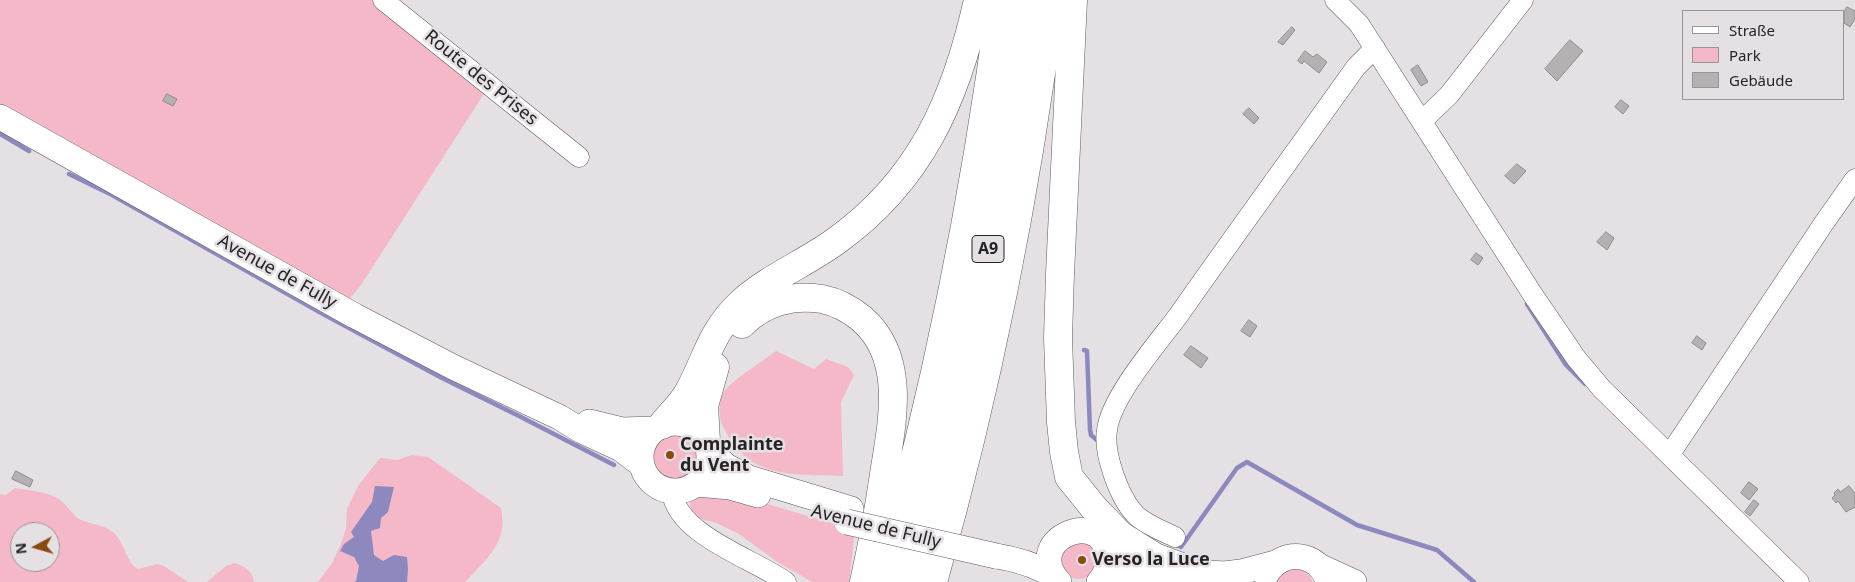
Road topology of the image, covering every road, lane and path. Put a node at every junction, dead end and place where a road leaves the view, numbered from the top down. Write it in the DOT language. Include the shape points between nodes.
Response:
graph roads {
  1 [pos="383,0"];
  2 [pos="978,0"];
  3 [pos="1001,0"];
  4 [pos="1027,0"];
  5 [pos="1051,0"];
  6 [pos="1073,0"];
  7 [pos="1335,0"];
  8 [pos="1523,0"];
  9 [pos="1375,48"];
  10 [pos="0,117"];
  11 [pos="1422,121"];
  12 [pos="579,157"];
  13 [pos="1855,179"];
  14 [pos="559,416"];
  15 [pos="658,427"];
  16 [pos="707,445"];
  17 [pos="1670,454"];
  18 [pos="642,465"];
  19 [pos="1069,477"];
  20 [pos="697,484"];
  21 [pos="672,492"];
  22 [pos="849,515"];
  23 [pos="1175,537"];
  24 [pos="1098,540"];
  25 [pos="1054,544"];
  26 [pos="997,549"];
  27 [pos="1269,572"];
  28 [pos="1198,573"];
  29 [pos="1323,574"];
  30 [pos="1056,579"];
  31 [pos="786,582"];
  32 [pos="864,582"];
  33 [pos="882,582"];
  34 [pos="909,582"];
  35 [pos="933,582"];
  36 [pos="1099,582"];
  37 [pos="1104,582"];
  38 [pos="1144,582"];
  39 [pos="1354,582"];
  40 [pos="1799,582"];
  1 -- 12 [label="street, Route des Prises"];
  2 -- 15 [label="highway" via="965,55 951,95 928,141 909,169 853,228 824,250 758,290 734,310 717,332 689,392"];
  3 -- 33 [label="highway" via="958,263 938,360"];
  4 -- 34 [label="highway, A9" via="1012,110 982,277 948,430"];
  5 -- 35 [label="highway, A9" via="1009,265 968,447"];
  6 -- 19 [label="highway" via="1058,338 1061,422"];
  7 -- 9 [label="street" via="1359,24"];
  8 -- 11 [label="street" via="1448,95"];
  9 -- 11 [label="street"];
  9 -- 23 [label="street" via="1356,67 1151,352 1112,412 1106,446 1123,495 1137,516"];
  10 -- 14 [label="main road, Avenue de Fully" via="355,316 452,367"];
  11 -- 17 [label="street" via="1576,358 1602,389"];
  13 -- 17 [label="street"];
  14 -- 15 [label="main road, Avenue de Fully" via="622,430"];
  14 -- 18 [label="main road, Avenue de Fully" via="621,449"];
  15 -- 16 [label="main road" via="672,423 687,424 696,429"];
  15 -- 18 [label="main road" via="643,445"];
  16 -- 20 [label="main road" via="708,468"];
  16 -- 22 [label="main road, Avenue de Fully" via="726,466 749,478"];
  16 -- 32 [label="highway" via="704,406 712,375 726,345 753,314 779,301 794,298 825,300 854,312 880,341 892,378 893,408"];
  17 -- 40 [label="street"];
  18 -- 21 [label="main road" via="650,481"];
  19 -- 24 [label="highway" via="1076,501"];
  19 -- 28 [label="highway" via="1120,535 1155,557"];
  20 -- 21 [label="main road"];
  20 -- 22 [label="main road, Avenue de Fully" via="738,489"];
  21 -- 31 [label="street" via="680,513 699,531"];
  22 -- 26 [label="main road, Avenue de Fully, bridge"];
  24 -- 25 [label="main road" via="1081,530 1068,532"];
  24 -- 28 [label="main road" via="1143,567"];
  24 -- 36 [label="main road" via="1108,555 1108,566"];
  25 -- 26 [label="main road, Avenue de Fully"];
  25 -- 30 [label="main road" via="1049,561"];
  26 -- 30 [label="main road, Avenue de Fully" via="1042,568"];
  27 -- 28 [label="main road"];
  27 -- 29 [label="main road" via="1285,558 1296,556 1310,559"];
  29 -- 39 [label="main road"];
  37 -- 38 [label="main road"];
}
